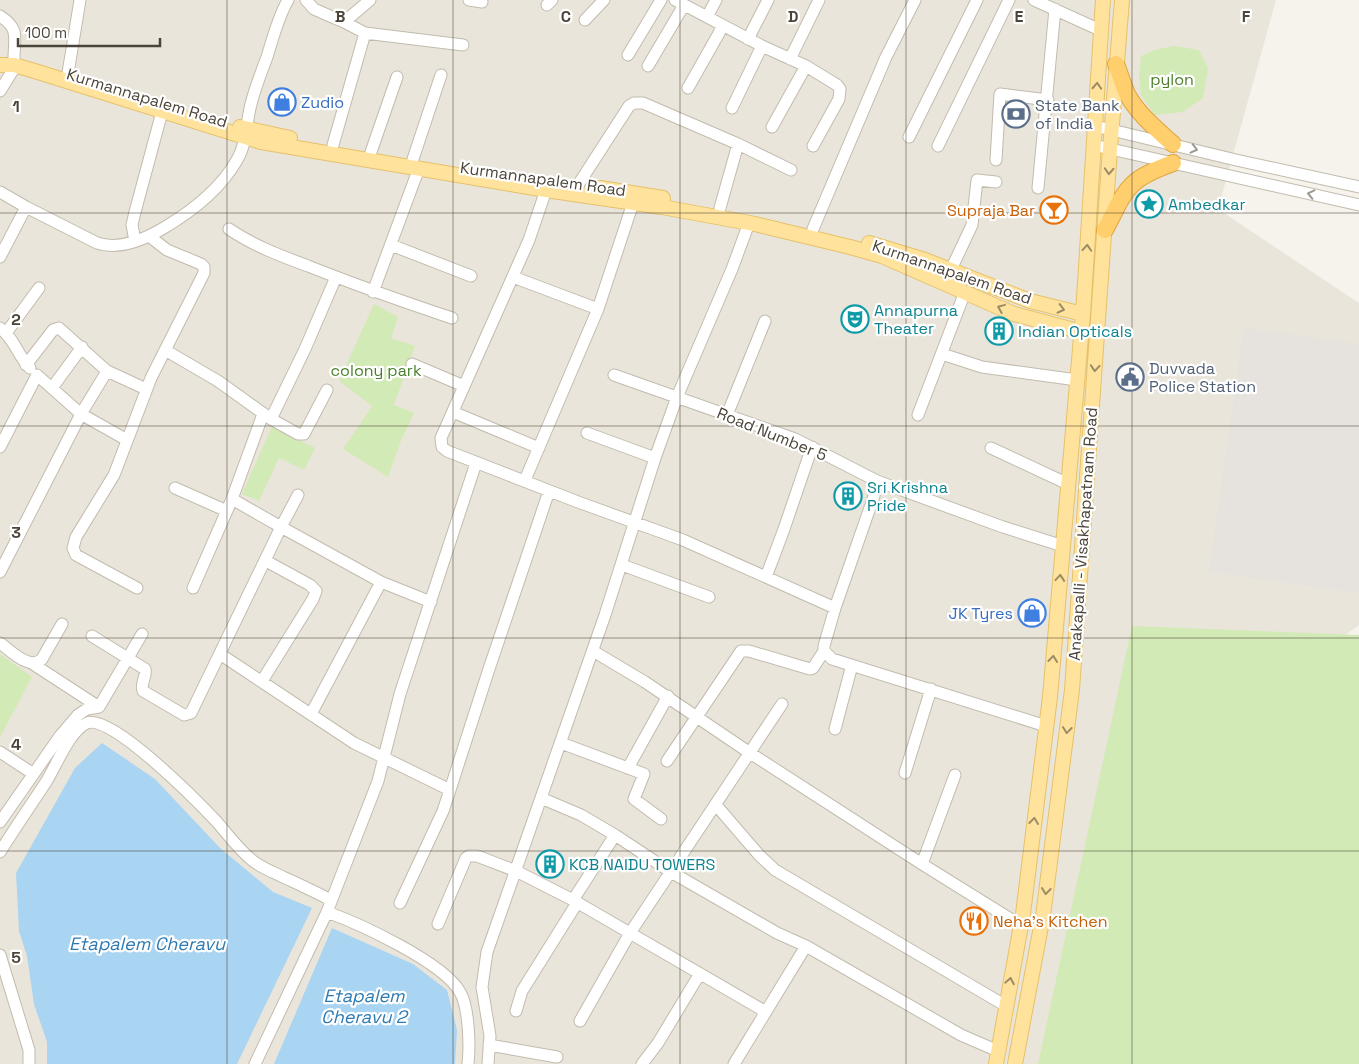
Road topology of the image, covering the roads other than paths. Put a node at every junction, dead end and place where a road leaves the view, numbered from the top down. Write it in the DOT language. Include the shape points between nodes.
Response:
graph roads {
  1 [pos="80,0"];
  2 [pos="288,0"];
  3 [pos="306,0"];
  4 [pos="370,0"];
  5 [pos="469,0"];
  6 [pos="604,0"];
  7 [pos="661,0"];
  8 [pos="716,0"];
  9 [pos="768,0"];
  10 [pos="819,0"];
  11 [pos="915,0"];
  12 [pos="977,0"];
  13 [pos="1009,0"];
  14 [pos="1034,0"];
  15 [pos="1103,0"];
  16 [pos="1122,0"];
  17 [pos="482,2"];
  18 [pos="679,2"];
  19 [pos="1054,9"];
  20 [pos="0,16"];
  21 [pos="707,17"];
  22 [pos="585,20"];
  23 [pos="344,22"];
  24 [pos="723,26"];
  25 [pos="1100,30"];
  26 [pos="365,33"];
  27 [pos="748,39"];
  28 [pos="463,45"];
  29 [pos="762,46"];
  30 [pos="628,55"];
  31 [pos="0,56"];
  32 [pos="790,59"];
  33 [pos="9,63"];
  34 [pos="1116,64"];
  35 [pos="648,66"];
  36 [pos="806,66"];
  37 [pos="441,75"];
  38 [pos="67,77"];
  39 [pos="397,77"];
  40 [pos="688,88"];
  41 [pos="0,91"];
  42 [pos="1048,100"];
  43 [pos="732,108"];
  44 [pos="162,112"];
  45 [pos="1095,126"];
  46 [pos="772,127"];
  47 [pos="1112,130"];
  48 [pos="246,133"];
  49 [pos="908,137"];
  50 [pos="738,144"];
  51 [pos="1173,144"];
  52 [pos="333,145"];
  53 [pos="1093,145"];
  54 [pos="813,146"];
  55 [pos="938,146"];
  56 [pos="1110,149"];
  57 [pos="372,152"];
  58 [pos="996,160"];
  59 [pos="1173,163"];
  60 [pos="416,164"];
  61 [pos="791,170"];
  62 [pos="996,182"];
  63 [pos="578,185"];
  64 [pos="1359,187"];
  65 [pos="1038,188"];
  66 [pos="546,190"];
  67 [pos="0,192"];
  68 [pos="633,203"];
  69 [pos="1359,205"];
  70 [pos="26,207"];
  71 [pos="720,208"];
  72 [pos="749,223"];
  73 [pos="229,229"];
  74 [pos="813,229"];
  75 [pos="1105,230"];
  76 [pos="149,236"];
  77 [pos="135,241"];
  78 [pos="391,244"];
  79 [pos="0,257"];
  80 [pos="471,276"];
  81 [pos="948,276"];
  82 [pos="336,277"];
  83 [pos="513,277"];
  84 [pos="39,288"];
  85 [pos="373,292"];
  86 [pos="965,292"];
  87 [pos="598,309"];
  88 [pos="1083,314"];
  89 [pos="452,318"];
  90 [pos="765,321"];
  91 [pos="3,330"];
  92 [pos="1082,332"];
  93 [pos="82,347"];
  94 [pos="165,350"];
  95 [pos="942,354"];
  96 [pos="412,364"];
  97 [pos="26,365"];
  98 [pos="107,371"];
  99 [pos="37,375"];
  100 [pos="614,375"];
  101 [pos="1077,380"];
  102 [pos="464,386"];
  103 [pos="52,388"];
  104 [pos="146,389"];
  105 [pos="327,390"];
  106 [pos="677,397"];
  107 [pos="453,412"];
  108 [pos="81,414"];
  109 [pos="726,415"];
  110 [pos="918,415"];
  111 [pos="267,416"];
  112 [pos="587,433"];
  113 [pos="127,440"];
  114 [pos="0,446"];
  115 [pos="812,447"];
  116 [pos="539,448"];
  117 [pos="991,448"];
  118 [pos="655,458"];
  119 [pos="476,462"];
  120 [pos="525,480"];
  121 [pos="877,481"];
  122 [pos="1068,484"];
  123 [pos="175,488"];
  124 [pos="549,491"];
  125 [pos="298,496"];
  126 [pos="232,499"];
  127 [pos="227,511"];
  128 [pos="634,523"];
  129 [pos="281,527"];
  130 [pos="1063,546"];
  131 [pos="266,561"];
  132 [pos="622,565"];
  133 [pos="0,572"];
  134 [pos="766,577"];
  135 [pos="380,582"];
  136 [pos="137,588"];
  137 [pos="193,588"];
  138 [pos="709,597"];
  139 [pos="431,602"];
  140 [pos="835,608"];
  141 [pos="62,624"];
  142 [pos="1056,627"];
  143 [pos="1076,629"];
  144 [pos="142,634"];
  145 [pos="92,636"];
  146 [pos="0,643"];
  147 [pos="593,651"];
  148 [pos="824,651"];
  149 [pos="220,654"];
  150 [pos="128,658"];
  151 [pos="33,664"];
  152 [pos="852,665"];
  153 [pos="262,681"];
  154 [pos="931,690"];
  155 [pos="668,696"];
  156 [pos="782,704"];
  157 [pos="99,707"];
  158 [pos="311,714"];
  159 [pos="696,715"];
  160 [pos="1046,726"];
  161 [pos="835,729"];
  162 [pos="561,743"];
  163 [pos="0,752"];
  164 [pos="750,753"];
  165 [pos="385,758"];
  166 [pos="667,760"];
  167 [pos="628,768"];
  168 [pos="32,773"];
  169 [pos="905,773"];
  170 [pos="955,776"];
  171 [pos="450,790"];
  172 [pos="541,798"];
  173 [pos="716,805"];
  174 [pos="661,819"];
  175 [pos="0,822"];
  176 [pos="615,835"];
  177 [pos="0,852"];
  178 [pos="922,864"];
  179 [pos="516,871"];
  180 [pos="671,872"];
  181 [pos="331,900"];
  182 [pos="575,901"];
  183 [pos="400,903"];
  184 [pos="327,912"];
  185 [pos="438,924"];
  186 [pos="1020,924"];
  187 [pos="630,933"];
  188 [pos="806,946"];
  189 [pos="0,955"];
  190 [pos="699,975"];
  191 [pos="1006,1006"];
  192 [pos="516,1011"];
  193 [pos="766,1012"];
  194 [pos="580,1021"];
  195 [pos="489,1045"];
  196 [pos="557,1057"];
  197 [pos="997,1058"];
  198 [pos="29,1064"];
  199 [pos="255,1064"];
  200 [pos="468,1064"];
  201 [pos="488,1064"];
  202 [pos="642,1064"];
  203 [pos="734,1064"];
  204 [pos="1015,1064"];
  1 -- 38 [label="street"];
  2 -- 48 [label="street" via="251,105"];
  3 -- 23 [label="street" via="322,14"];
  4 -- 23 [label="street"];
  5 -- 17 [label="street"];
  6 -- 22 [label="street"];
  7 -- 30 [label="street"];
  8 -- 21 [label="street"];
  9 -- 27 [label="street"];
  10 -- 32 [label="street"];
  11 -- 74 [label="street" via="886,57"];
  12 -- 49 [label="street"];
  13 -- 55 [label="street"];
  14 -- 19 [label="street"];
  15 -- 25 [label="main road, Anakapalli - Visakhapatnam Road"];
  16 -- 34 [label="main road, Anakapalli - Visakhapatnam Road"];
  18 -- 21 [label="street"];
  18 -- 35 [label="street"];
  19 -- 25 [label="street"];
  19 -- 42 [label="street"];
  20 -- 33 [label="street" via="14,31"];
  21 -- 24 [label="street"];
  23 -- 26 [label="street"];
  24 -- 27 [label="street"];
  24 -- 40 [label="street"];
  45 -- 25 [label="main road, Anakapalli - Visakhapatnam Road, one-way"];
  26 -- 28 [label="street"];
  26 -- 52 [label="street"];
  27 -- 29 [label="street"];
  29 -- 32 [label="street"];
  29 -- 43 [label="street"];
  31 -- 33 [label="main road, Kurmannapalem Road"];
  32 -- 36 [label="street"];
  33 -- 38 [label="main road, Kurmannapalem Road"];
  33 -- 41 [label="street" via="13,70"];
  34 -- 47 [label="main road, Anakapalli - Visakhapatnam Road"];
  34 -- 51 [label="highway" via="1134,106"];
  36 -- 46 [label="street"];
  36 -- 54 [label="street" via="840,89 839,99"];
  37 -- 60 [label="street"];
  38 -- 44 [label="main road"];
  38 -- 48 [label="main road, Kurmannapalem Road"];
  39 -- 57 [label="street"];
  42 -- 58 [label="street" via="1000,94"];
  42 -- 65 [label="street"];
  44 -- 48 [label="main road"];
  44 -- 77 [label="street" via="134,212"];
  45 -- 47 [label="street"];
  45 -- 53 [label="main road, Anakapalli - Visakhapatnam Road"];
  47 -- 51 [label="street"];
  47 -- 56 [label="main road, Anakapalli - Visakhapatnam Road"];
  48 -- 52 [label="main road, Kurmannapalem Road"];
  48 -- 60 [label="main road" via="285,146"];
  48 -- 76 [label="street" via="237,160 216,189"];
  50 -- 61 [label="street"];
  50 -- 63 [label="street" via="643,103 634,103"];
  50 -- 71 [label="street"];
  51 -- 64 [label="street, one-way"];
  52 -- 57 [label="main road, Kurmannapalem Road"];
  53 -- 56 [label="street"];
  88 -- 53 [label="main road, Anakapalli - Visakhapatnam Road, one-way"];
  56 -- 59 [label="street"];
  56 -- 75 [label="main road, Anakapalli - Visakhapatnam Road, one-way"];
  57 -- 60 [label="main road, Kurmannapalem Road"];
  69 -- 59 [label="street, one-way"];
  59 -- 75 [label="highway" via="1132,183"];
  60 -- 63 [label="main road, Kurmannapalem Road"];
  60 -- 66 [label="main road"];
  60 -- 78 [label="street"];
  62 -- 81 [label="street" via="977,180 972,225"];
  63 -- 71 [label="main road, Kurmannapalem Road"];
  66 -- 68 [label="main road"];
  66 -- 83 [label="street"];
  67 -- 70 [label="street"];
  68 -- 72 [label="main road"];
  68 -- 87 [label="street"];
  70 -- 77 [label="street" via="106,246"];
  70 -- 79 [label="street"];
  71 -- 74 [label="main road, Kurmannapalem Road"];
  72 -- 81 [label="main road" via="850,247"];
  72 -- 106 [label="street"];
  73 -- 82 [label="street" via="262,248"];
  74 -- 81 [label="main road, Kurmannapalem Road" via="895,250"];
  75 -- 143 [label="main road, Anakapalli - Visakhapatnam Road, one-way"];
  76 -- 77 [label="street"];
  76 -- 94 [label="street" via="167,250 201,264 205,270"];
  78 -- 80 [label="street"];
  78 -- 85 [label="street"];
  81 -- 86 [label="main road"];
  81 -- 88 [label="main road, Kurmannapalem Road, one-way"];
  82 -- 85 [label="street"];
  82 -- 111 [label="street" via="305,349"];
  83 -- 87 [label="street"];
  83 -- 102 [label="street"];
  84 -- 91 [label="street"];
  85 -- 89 [label="street"];
  92 -- 86 [label="main road, one-way" via="1014,314"];
  86 -- 95 [label="street"];
  87 -- 116 [label="street"];
  88 -- 92 [label="main road, Anakapalli - Visakhapatnam Road"];
  90 -- 109 [label="street"];
  91 -- 97 [label="street"];
  92 -- 101 [label="main road, Anakapalli - Visakhapatnam Road"];
  93 -- 97 [label="street" via="63,330 56,328"];
  93 -- 98 [label="street"];
  93 -- 103 [label="street"];
  94 -- 104 [label="street"];
  94 -- 111 [label="street" via="218,381"];
  95 -- 101 [label="street" via="982,367"];
  95 -- 110 [label="street"];
  96 -- 102 [label="street"];
  97 -- 99 [label="street"];
  98 -- 104 [label="street"];
  98 -- 108 [label="street"];
  99 -- 103 [label="street"];
  99 -- 114 [label="street"];
  100 -- 106 [label="street, Road Number 5"];
  101 -- 122 [label="main road, Anakapalli - Visakhapatnam Road"];
  102 -- 107 [label="street"];
  103 -- 108 [label="street"];
  104 -- 113 [label="street"];
  105 -- 111 [label="street" via="304,434 298,434"];
  106 -- 109 [label="street, Road Number 5"];
  106 -- 118 [label="street"];
  107 -- 116 [label="street"];
  107 -- 119 [label="street" via="442,438 442,447"];
  108 -- 113 [label="street"];
  108 -- 133 [label="street"];
  109 -- 115 [label="street, Road Number 5"];
  111 -- 126 [label="street"];
  112 -- 118 [label="street"];
  113 -- 136 [label="street" via="109,486 76,537 73,548 76,555"];
  115 -- 121 [label="street, Road Number 5"];
  115 -- 134 [label="street"];
  116 -- 120 [label="street"];
  117 -- 122 [label="street"];
  118 -- 128 [label="street"];
  119 -- 120 [label="street"];
  119 -- 139 [label="street"];
  120 -- 124 [label="street"];
  121 -- 130 [label="street, Road Number 5"];
  121 -- 140 [label="street"];
  122 -- 130 [label="main road, Anakapalli - Visakhapatnam Road"];
  123 -- 127 [label="street"];
  124 -- 128 [label="street"];
  124 -- 171 [label="street"];
  125 -- 129 [label="street"];
  126 -- 127 [label="street"];
  126 -- 129 [label="street"];
  127 -- 137 [label="street"];
  128 -- 132 [label="street"];
  128 -- 134 [label="street" via="714,553"];
  129 -- 131 [label="street"];
  129 -- 135 [label="street"];
  142 -- 130 [label="main road, Anakapalli - Visakhapatnam Road, one-way"];
  131 -- 149 [label="street"];
  131 -- 153 [label="street" via="316,591"];
  132 -- 138 [label="street"];
  132 -- 147 [label="street"];
  134 -- 140 [label="street"];
  135 -- 139 [label="street"];
  135 -- 158 [label="street"];
  139 -- 165 [label="street" via="400,694"];
  140 -- 148 [label="street"];
  141 -- 151 [label="street" via="42,659"];
  142 -- 143 [label="main road"];
  160 -- 142 [label="main road, Anakapalli - Visakhapatnam Road, one-way"];
  143 -- 204 [label="main road, Anakapalli - Visakhapatnam Road, one-way" via="1072,690 1042,916"];
  144 -- 150 [label="street"];
  145 -- 150 [label="street"];
  146 -- 151 [label="street"];
  147 -- 155 [label="street"];
  147 -- 162 [label="street"];
  148 -- 152 [label="street" via="832,659"];
  148 -- 159 [label="street" via="810,669 741,651"];
  149 -- 150 [label="street" via="193,710 187,715 143,691 144,669"];
  149 -- 153 [label="street"];
  150 -- 157 [label="street"];
  151 -- 157 [label="street"];
  152 -- 154 [label="street"];
  152 -- 161 [label="street"];
  153 -- 158 [label="street"];
  154 -- 160 [label="street"];
  154 -- 169 [label="street"];
  155 -- 159 [label="street"];
  155 -- 167 [label="street"];
  156 -- 164 [label="street"];
  157 -- 168 [label="street" via="78,715"];
  158 -- 165 [label="street" via="354,743"];
  159 -- 164 [label="street"];
  159 -- 166 [label="street"];
  186 -- 160 [label="main road, Anakapalli - Visakhapatnam Road, one-way"];
  162 -- 167 [label="street"];
  162 -- 172 [label="street"];
  163 -- 168 [label="street"];
  164 -- 173 [label="street"];
  164 -- 178 [label="street"];
  165 -- 171 [label="street"];
  165 -- 181 [label="street"];
  167 -- 174 [label="street" via="644,774 634,799"];
  168 -- 175 [label="street"];
  170 -- 178 [label="street"];
  171 -- 183 [label="street"];
  172 -- 176 [label="street"];
  172 -- 179 [label="street"];
  173 -- 180 [label="street"];
  173 -- 191 [label="street" via="775,870"];
  176 -- 180 [label="street"];
  176 -- 182 [label="street"];
  177 -- 181 [label="street" via="70,740 81,726 96,722 115,731 179,785 253,861"];
  178 -- 186 [label="street"];
  179 -- 182 [label="street"];
  179 -- 185 [label="street" via="477,856 466,858"];
  179 -- 195 [label="street" via="483,972"];
  180 -- 187 [label="street"];
  180 -- 188 [label="street" via="777,933"];
  181 -- 184 [label="street"];
  182 -- 187 [label="street"];
  182 -- 192 [label="street" via="522,991"];
  184 -- 199 [label="street"];
  184 -- 200 [label="street" via="394,943 443,973 455,985 465,1009"];
  191 -- 186 [label="main road, Anakapalli - Visakhapatnam Road, one-way"];
  187 -- 190 [label="street"];
  187 -- 194 [label="street"];
  188 -- 193 [label="street"];
  188 -- 197 [label="street"];
  189 -- 198 [label="street" via="29,1050"];
  190 -- 193 [label="street"];
  190 -- 202 [label="street"];
  191 -- 197 [label="main road, Anakapalli - Visakhapatnam Road"];
  193 -- 203 [label="street"];
  195 -- 196 [label="street"];
  195 -- 201 [label="street"];
}
